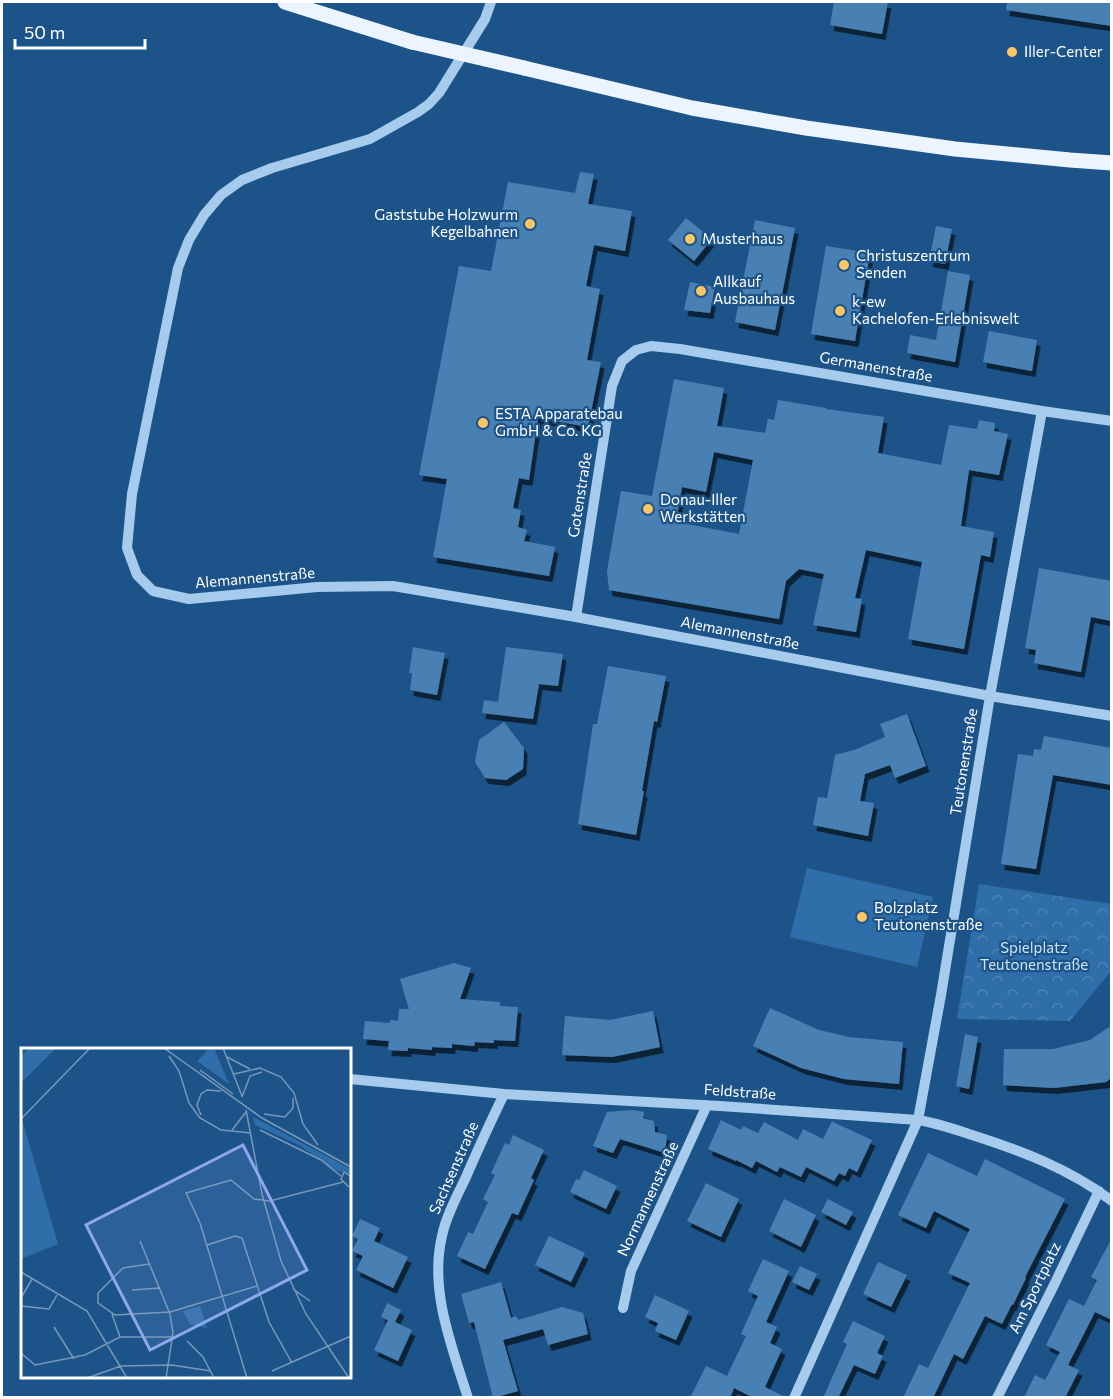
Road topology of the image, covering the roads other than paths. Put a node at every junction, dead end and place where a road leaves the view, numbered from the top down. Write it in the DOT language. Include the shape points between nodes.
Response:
graph roads {
  1 [pos="285,2"];
  2 [pos="490,6"];
  3 [pos="1112,163"];
  4 [pos="636,350"];
  5 [pos="1042,411"];
  6 [pos="1112,421"];
  7 [pos="576,617"];
  8 [pos="990,696"];
  9 [pos="1112,716"];
  10 [pos="351,1079"];
  11 [pos="504,1094"];
  12 [pos="707,1105"];
  13 [pos="918,1119"];
  14 [pos="1099,1191"];
  15 [pos="1112,1201"];
  16 [pos="623,1308"];
  17 [pos="468,1398"];
  18 [pos="794,1398"];
  19 [pos="997,1398"];
  1 -- 3 [label="main road, bridge" via="412,42 692,108 955,149"];
  2 -- 7 [label="street, Alemannenstraße" via="429,104 370,139 242,180 221,195 204,215 178,268 132,494 127,548 137,574 153,591 189,599 317,587 393,586"];
  4 -- 5 [label="street, Germanenstraße" via="651,346 680,348"];
  4 -- 7 [label="street, Gotenstraße" via="622,361 612,386"];
  5 -- 6 [label="street, Germanenstraße"];
  5 -- 8 [label="street, Teutonenstraße"];
  7 -- 8 [label="street, Alemannenstraße"];
  8 -- 9 [label="street, Alemannenstraße"];
  8 -- 13 [label="street, Teutonenstraße"];
  10 -- 11 [label="street, Feldstraße"];
  11 -- 12 [label="street, Feldstraße"];
  11 -- 17 [label="street, Sachsenstraße" via="452,1206 439,1258 448,1336"];
  12 -- 13 [label="street, Feldstraße"];
  12 -- 16 [label="street, Normannenstraße" via="631,1270"];
  13 -- 14 [label="street, Feldstraße" via="1042,1160"];
  13 -- 18 [label="street"];
  14 -- 15 [label="street, Feldstraße"];
  14 -- 19 [label="street, Am Sportplatz"];
}
